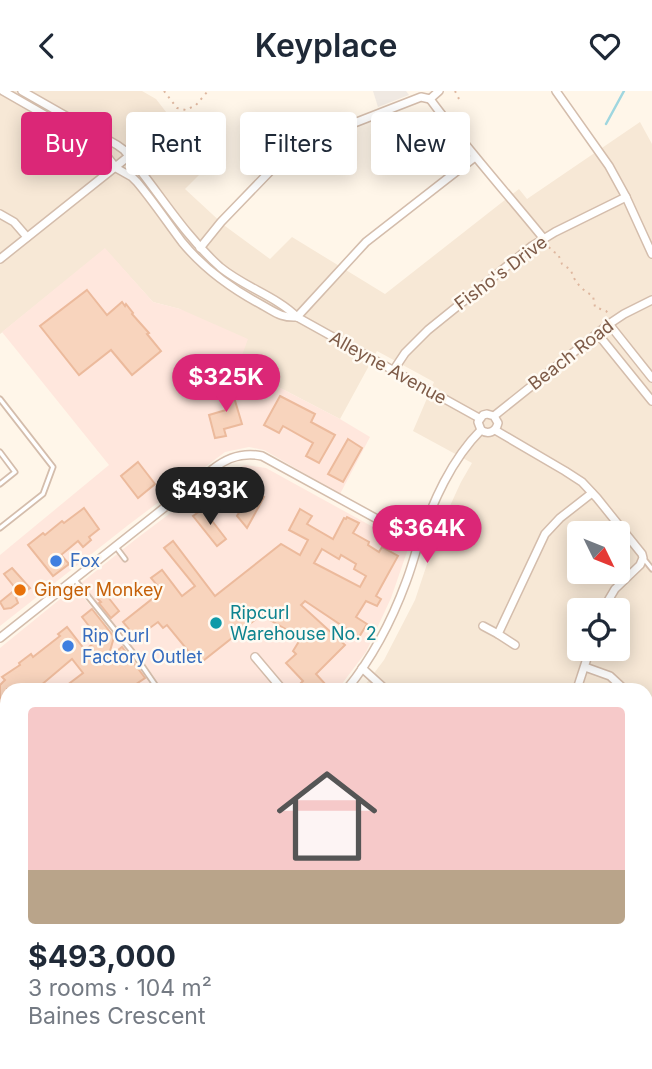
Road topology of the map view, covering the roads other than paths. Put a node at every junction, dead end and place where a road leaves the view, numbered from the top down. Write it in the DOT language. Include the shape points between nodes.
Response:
graph roads {
  1 [pos="3,91"];
  2 [pos="22,91"];
  3 [pos="439,91"];
  4 [pos="556,91"];
  5 [pos="430,99"];
  6 [pos="126,153"];
  7 [pos="475,156"];
  8 [pos="126,159"];
  9 [pos="116,168"];
  10 [pos="144,175"];
  11 [pos="626,197"];
  12 [pos="0,214"];
  13 [pos="27,237"];
  14 [pos="544,239"];
  15 [pos="200,248"];
  16 [pos="652,254"];
  17 [pos="0,259"];
  18 [pos="652,300"];
  19 [pos="296,317"];
  20 [pos="612,322"];
  21 [pos="597,333"];
  22 [pos="393,371"];
  23 [pos="652,378"];
  24 [pos="0,399"];
  25 [pos="652,401"];
  26 [pos="494,415"];
  27 [pos="479,418"];
  28 [pos="481,430"];
  29 [pos="495,430"];
  30 [pos="0,452"];
  31 [pos="0,484"];
  32 [pos="592,493"];
  33 [pos="0,529"];
  34 [pos="419,542"];
  35 [pos="116,547"];
  36 [pos="643,558"];
  37 [pos="125,559"];
  38 [pos="652,569"];
  39 [pos="75,579"];
  40 [pos="608,598"];
  41 [pos="483,626"];
  42 [pos="498,634"];
  43 [pos="0,638"];
  44 [pos="515,645"];
  45 [pos="255,657"];
  46 [pos="587,661"];
  47 [pos="585,667"];
  48 [pos="362,668"];
  49 [pos="154,683"];
  50 [pos="277,683"];
  51 [pos="351,683"];
  52 [pos="378,683"];
  53 [pos="579,683"];
  54 [pos="618,683"];
  1 -- 9 [label="street, Alleyne Avenue" via="99,146"];
  2 -- 6 [label="street, Alleyne Avenue"];
  3 -- 5 [label="street"];
  4 -- 11 [label="street" via="599,149"];
  5 -- 7 [label="street"];
  5 -- 15 [label="street" via="421,97 326,134 278,163"];
  7 -- 14 [label="street"];
  7 -- 19 [label="street" via="366,242"];
  8 -- 9 [label="street"];
  9 -- 13 [label="street"];
  9 -- 19 [label="street, Alleyne Avenue" via="137,182 207,268 247,297 286,318"];
  10 -- 15 [label="street, Alleyne Avenue"];
  11 -- 14 [label="street, Fisho's Drive"];
  11 -- 16 [label="street"];
  12 -- 13 [label="street"];
  13 -- 17 [label="street"];
  14 -- 22 [label="street, Fisho's Drive" via="428,330"];
  15 -- 19 [label="street, Alleyne Avenue" via="231,276"];
  18 -- 20 [label="street, Beach Road"];
  19 -- 22 [label="street, Alleyne Avenue"];
  20 -- 21 [label="street, Beach Road"];
  20 -- 23 [label="street"];
  21 -- 25 [label="street"];
  21 -- 26 [label="street, Beach Road"];
  22 -- 27 [label="street, Alleyne Avenue"];
  24 -- 33 [label="lane" via="53,467 43,494"];
  26 -- 27 [label="street, Beach Road"];
  26 -- 29 [label="street"];
  27 -- 28 [label="street"];
  28 -- 29 [label="street"];
  28 -- 34 [label="street" via="448,475"];
  29 -- 32 [label="street" via="575,477"];
  30 -- 31 [label="lane" via="15,472"];
  32 -- 36 [label="street"];
  32 -- 42 [label="street" via="545,534"];
  34 -- 35 [label="street" via="270,460 247,454 223,461"];
  34 -- 48 [label="street" via="401,597"];
  35 -- 37 [label="lane"];
  35 -- 39 [label="street"];
  36 -- 38 [label="lane"];
  36 -- 40 [label="street"];
  39 -- 43 [label="street"];
  39 -- 49 [label="lane"];
  41 -- 42 [label="street"];
  42 -- 44 [label="street"];
  45 -- 50 [label="street"];
  46 -- 47 [label="street"];
  47 -- 53 [label="street"];
  47 -- 54 [label="street"];
  48 -- 51 [label="street"];
  48 -- 52 [label="street"];
}
